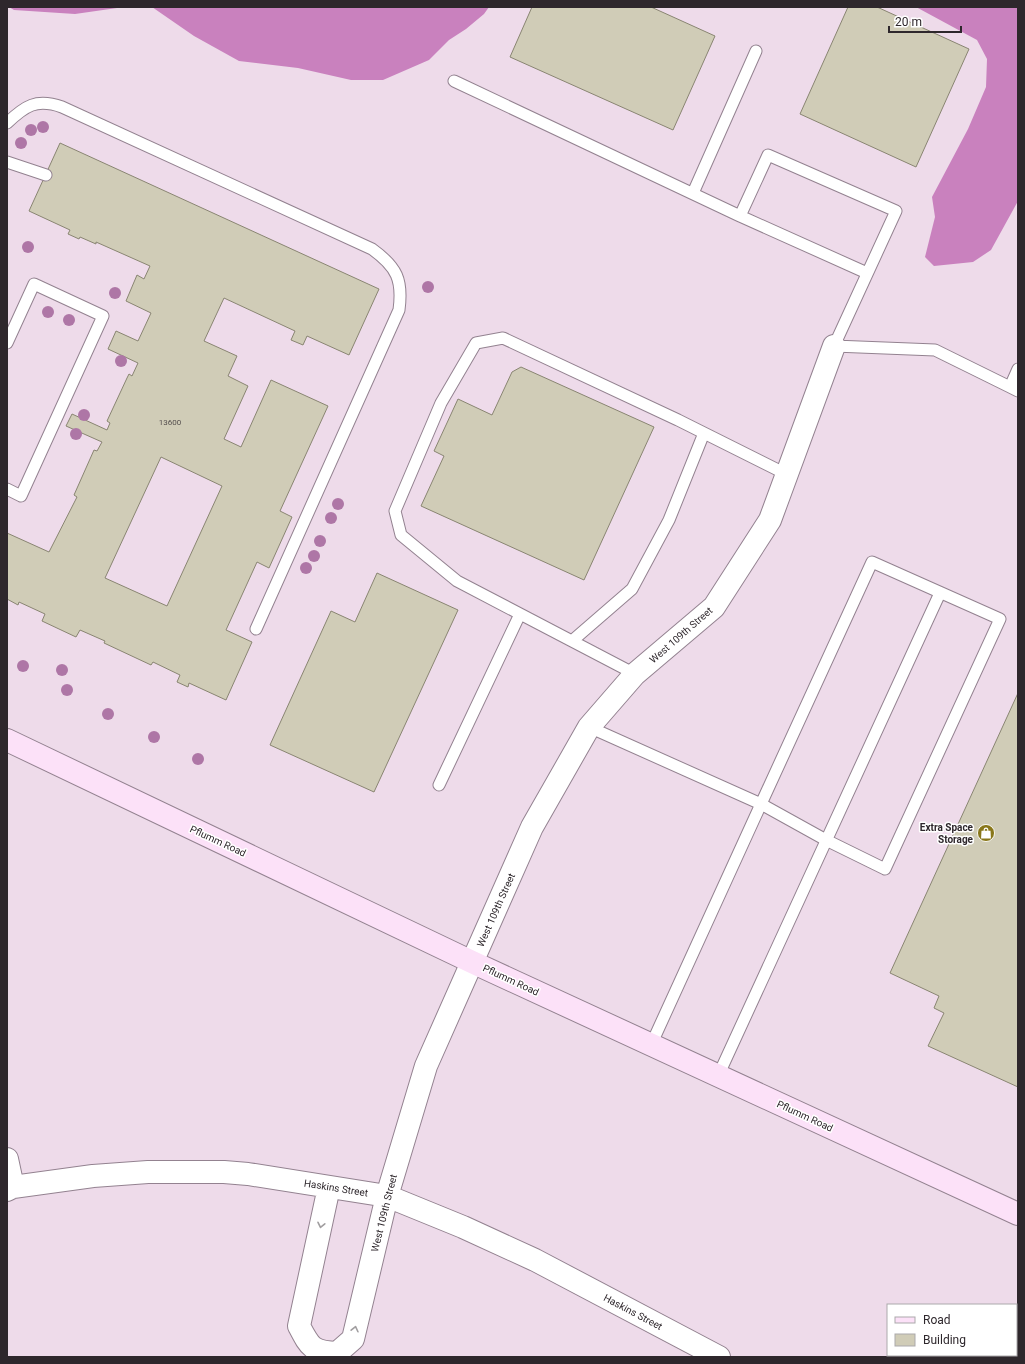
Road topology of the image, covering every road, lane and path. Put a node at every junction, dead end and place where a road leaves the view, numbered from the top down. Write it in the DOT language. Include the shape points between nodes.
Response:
graph roads {
  1 [pos="756,51"];
  2 [pos="454,81"];
  3 [pos="7,124"];
  4 [pos="7,162"];
  5 [pos="46,175"];
  6 [pos="693,193"];
  7 [pos="740,216"];
  8 [pos="867,274"];
  9 [pos="7,343"];
  10 [pos="834,346"];
  11 [pos="1018,369"];
  12 [pos="1014,389"];
  13 [pos="704,433"];
  14 [pos="786,474"];
  15 [pos="7,489"];
  16 [pos="940,593"];
  17 [pos="520,614"];
  18 [pos="256,629"];
  19 [pos="572,641"];
  20 [pos="635,674"];
  21 [pos="589,727"];
  22 [pos="7,740"];
  23 [pos="439,785"];
  24 [pos="761,804"];
  25 [pos="826,840"];
  26 [pos="472,962"];
  27 [pos="651,1045"];
  28 [pos="718,1076"];
  29 [pos="7,1159"];
  30 [pos="329,1187"];
  31 [pos="10,1188"];
  32 [pos="387,1196"];
  33 [pos="1018,1214"];
  34 [pos="719,1357"];
  1 -- 6 [label="lane"];
  2 -- 6 [label="lane"];
  3 -- 18 [label="lane" via="31,104 52,104 62,107 372,249 383,257 399,278 399,310"];
  4 -- 5 [label="lane"];
  6 -- 7 [label="lane"];
  7 -- 8 [label="lane"];
  7 -- 8 [label="lane" via="768,155 896,211"];
  8 -- 10 [label="lane"];
  9 -- 15 [label="lane" via="34,284 103,316 21,496"];
  10 -- 12 [label="lane" via="935,350"];
  10 -- 14 [label="street, West 109th Street"];
  11 -- 12 [label="lane"];
  13 -- 14 [label="lane"];
  13 -- 17 [label="lane" via="503,338 476,343 441,402 395,511 401,535 457,582"];
  13 -- 19 [label="lane" via="668,520 632,589"];
  14 -- 20 [label="street, West 109th Street" via="770,520 714,607"];
  16 -- 24 [label="lane" via="872,562"];
  16 -- 25 [label="lane"];
  16 -- 25 [label="lane" via="1000,619 885,869"];
  17 -- 19 [label="lane"];
  17 -- 23 [label="lane"];
  19 -- 20 [label="lane"];
  20 -- 21 [label="street, West 109th Street"];
  21 -- 24 [label="lane"];
  21 -- 26 [label="street, West 109th Street" via="532,827"];
  22 -- 26 [label="main road, Pflumm Road"];
  24 -- 25 [label="lane"];
  24 -- 27 [label="lane"];
  25 -- 28 [label="lane"];
  26 -- 27 [label="main road, Pflumm Road"];
  26 -- 32 [label="street, West 109th Street" via="426,1066"];
  27 -- 28 [label="main road, Pflumm Road"];
  28 -- 33 [label="main road, Pflumm Road"];
  29 -- 31 [label="street"];
  30 -- 31 [label="street, Haskins Street" via="248,1174 161,1171 93,1176"];
  30 -- 32 [label="street, Haskins Street"];
  30 -- 32 [label="street, West 109th Street, one-way" via="299,1326 309,1344 321,1352 337,1353 353,1340"];
  32 -- 34 [label="street, Haskins Street" via="535,1260"];
}
